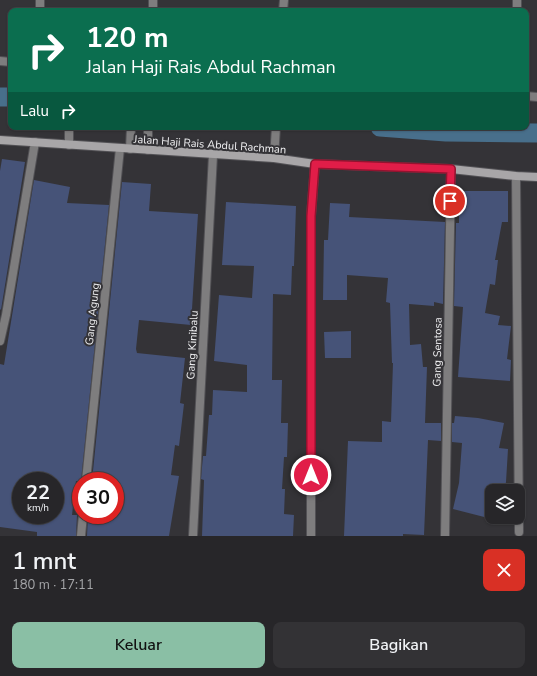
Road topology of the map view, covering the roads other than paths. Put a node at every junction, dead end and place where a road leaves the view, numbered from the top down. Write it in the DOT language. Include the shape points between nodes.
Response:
graph roads {
  1 [pos="69,130"];
  2 [pos="131,130"];
  3 [pos="148,130"];
  4 [pos="276,130"];
  5 [pos="0,140"];
  6 [pos="35,142"];
  7 [pos="69,145"];
  8 [pos="120,148"];
  9 [pos="130,149"];
  10 [pos="148,150"];
  11 [pos="213,155"];
  12 [pos="274,158"];
  13 [pos="315,164"];
  14 [pos="451,169"];
  15 [pos="516,176"];
  16 [pos="537,177"];
  17 [pos="0,341"];
  18 [pos="87,472"];
  19 [pos="82,524"];
  20 [pos="519,532"];
  21 [pos="81,536"];
  22 [pos="193,536"];
  23 [pos="311,536"];
  24 [pos="445,536"];
  1 -- 7 [label="street"];
  2 -- 9 [label="street"];
  3 -- 10 [label="street"];
  4 -- 12 [label="street"];
  5 -- 6 [label="street, Jalan Haji Rais Abdul Rachman"];
  6 -- 7 [label="street, Jalan Haji Rais Abdul Rachman"];
  6 -- 17 [label="street"];
  7 -- 8 [label="street, Jalan Haji Rais Abdul Rachman"];
  8 -- 9 [label="street, Jalan Haji Rais Abdul Rachman"];
  8 -- 18 [label="street, Gang Agung"];
  9 -- 10 [label="street, Jalan Haji Rais Abdul Rachman"];
  10 -- 11 [label="street, Jalan Haji Rais Abdul Rachman"];
  11 -- 12 [label="street, Jalan Haji Rais Abdul Rachman"];
  11 -- 22 [label="street, Gang Kinibalu"];
  12 -- 13 [label="street, Jalan Haji Rais Abdul Rachman"];
  13 -- 14 [label="street, Jalan Haji Rais Abdul Rachman"];
  13 -- 23 [label="street" via="311,216"];
  14 -- 15 [label="street, Jalan Haji Rais Abdul Rachman"];
  14 -- 24 [label="street, Gang Sentosa"];
  15 -- 16 [label="street, Jalan Haji Rais Abdul Rachman"];
  15 -- 20 [label="street"];
  19 -- 21 [label="street"];
}
